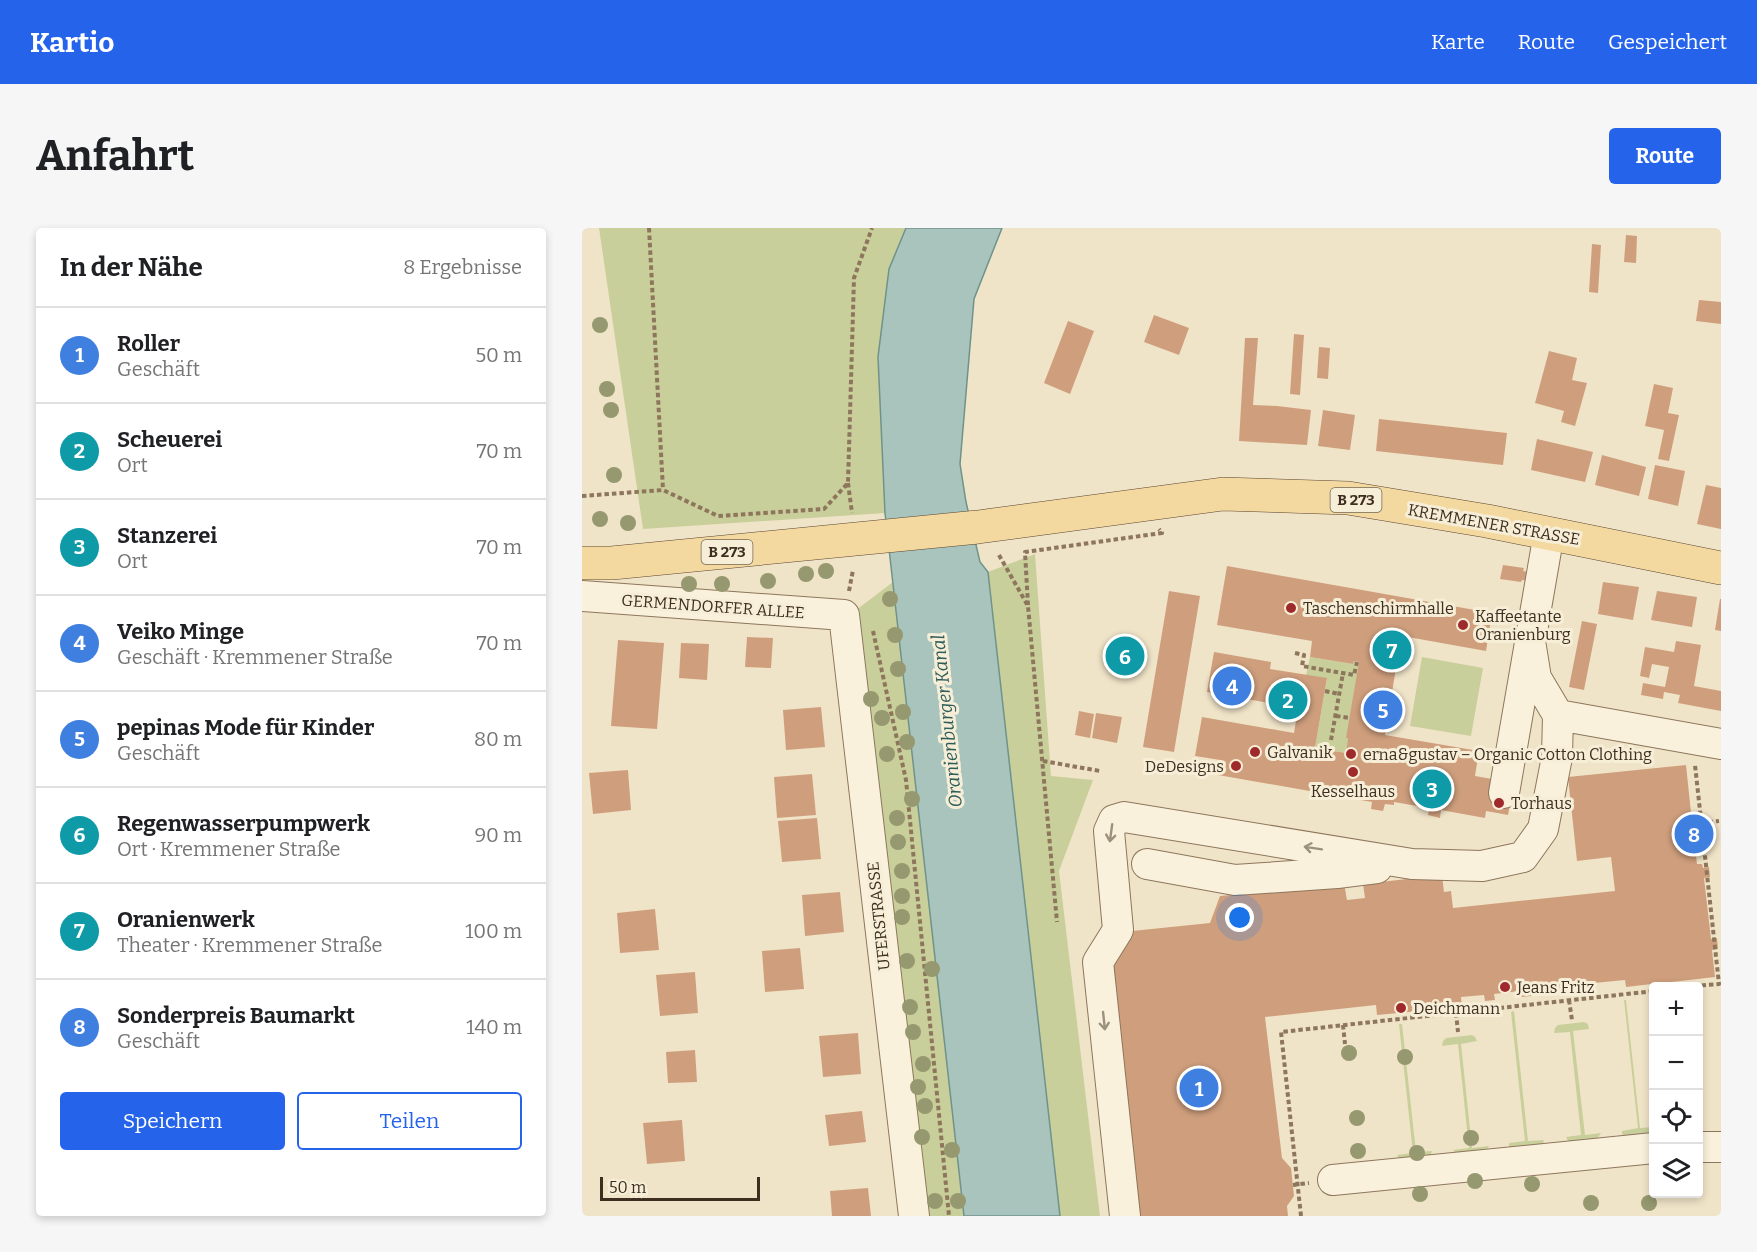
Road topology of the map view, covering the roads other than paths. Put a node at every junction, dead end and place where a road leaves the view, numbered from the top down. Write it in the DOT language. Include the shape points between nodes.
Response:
graph roads {
  1 [pos="1549,533"];
  2 [pos="582,562"];
  3 [pos="1721,568"];
  4 [pos="582,596"];
  5 [pos="844,615"];
  6 [pos="1530,641"];
  7 [pos="1558,715"];
  8 [pos="1712,753"];
  9 [pos="1504,793"];
  10 [pos="1147,864"];
  11 [pos="1412,864"];
  12 [pos="1703,1146"];
  13 [pos="1721,1147"];
  14 [pos="1649,1148"];
  15 [pos="1333,1180"];
  16 [pos="914,1216"];
  17 [pos="1125,1216"];
  1 -- 2 [label="main road, KREMMENER STRASSE / B 273" via="1347,498 1223,494 978,527 863,530 612,563"];
  1 -- 3 [label="main road, KREMMENER STRASSE / B 273"];
  1 -- 6 [label="street"];
  4 -- 5 [label="street, GERMENDORFER ALLEE"];
  5 -- 16 [label="street, UFERSTRASSE"];
  6 -- 7 [label="street" via="1536,678"];
  6 -- 9 [label="street"];
  7 -- 8 [label="street"];
  7 -- 11 [label="street" via="1557,757 1543,829 1523,856 1482,866"];
  10 -- 11 [label="street" via="1236,880"];
  11 -- 17 [label="street, one-way" via="1124,817 1114,820 1109,831 1118,930 1098,962"];
  12 -- 13 [label="street"];
  14 -- 15 [label="street"];
}
